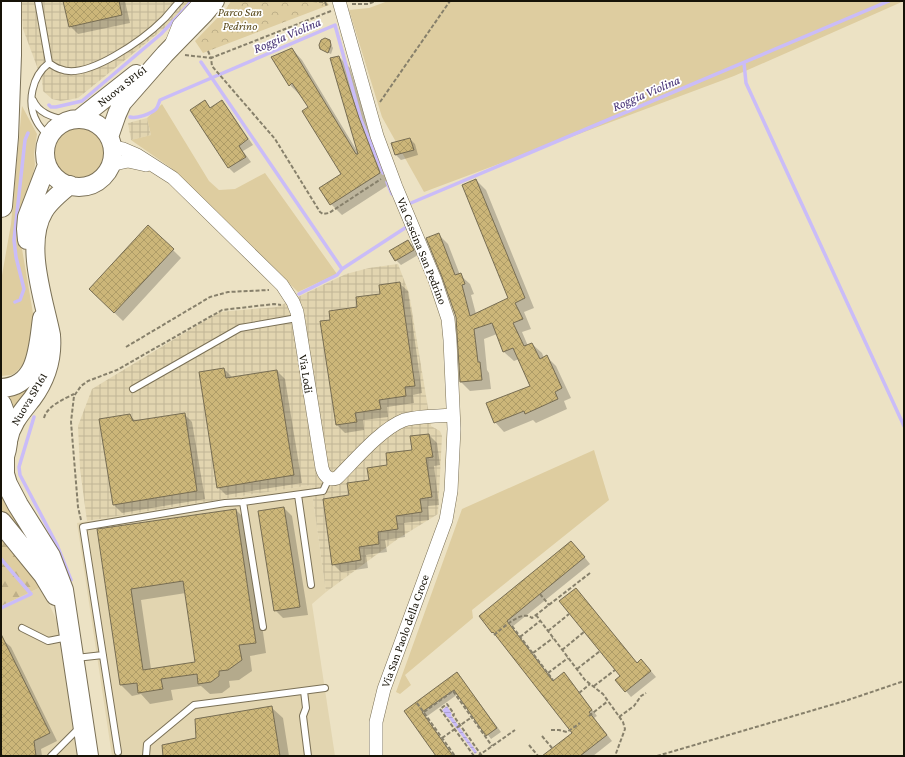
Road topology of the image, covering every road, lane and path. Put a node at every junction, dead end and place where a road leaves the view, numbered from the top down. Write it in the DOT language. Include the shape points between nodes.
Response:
graph roads {
  1 [pos="10,1"];
  2 [pos="38,1"];
  3 [pos="180,1"];
  4 [pos="201,1"];
  5 [pos="215,1"];
  6 [pos="313,1"];
  7 [pos="376,1"];
  8 [pos="450,1"];
  9 [pos="336,7"];
  10 [pos="167,51"];
  11 [pos="208,51"];
  12 [pos="211,58"];
  13 [pos="49,62"];
  14 [pos="32,96"];
  15 [pos="371,115"];
  16 [pos="73,120"];
  17 [pos="49,137"];
  18 [pos="110,142"];
  19 [pos="47,165"];
  20 [pos="110,165"];
  21 [pos="166,173"];
  22 [pos="390,173"];
  23 [pos="70,185"];
  24 [pos="1,206"];
  25 [pos="37,271"];
  26 [pos="286,290"];
  27 [pos="44,306"];
  28 [pos="297,318"];
  29 [pos="126,347"];
  30 [pos="1,388"];
  31 [pos="133,390"];
  32 [pos="75,393"];
  33 [pos="1,404"];
  34 [pos="453,415"];
  35 [pos="44,418"];
  36 [pos="4,455"];
  37 [pos="329,478"];
  38 [pos="298,495"];
  39 [pos="243,502"];
  40 [pos="449,509"];
  41 [pos="1,522"];
  42 [pos="590,573"];
  43 [pos="311,585"];
  44 [pos="540,594"];
  45 [pos="549,605"];
  46 [pos="570,614"];
  47 [pos="536,615"];
  48 [pos="540,621"];
  49 [pos="512,626"];
  50 [pos="263,627"];
  51 [pos="22,628"];
  52 [pos="69,631"];
  53 [pos="548,631"];
  54 [pos="584,632"];
  55 [pos="494,635"];
  56 [pos="520,637"];
  57 [pos="553,638"];
  58 [pos="562,650"];
  59 [pos="600,651"];
  60 [pos="533,653"];
  61 [pos="102,655"];
  62 [pos="73,658"];
  63 [pos="568,658"];
  64 [pos="576,669"];
  65 [pos="615,670"];
  66 [pos="548,673"];
  67 [pos="553,680"];
  68 [pos="904,681"];
  69 [pos="590,684"];
  70 [pos="593,687"];
  71 [pos="324,688"];
  72 [pos="304,691"];
  73 [pos="579,693"];
  74 [pos="646,693"];
  75 [pos="608,701"];
  76 [pos="417,703"];
  77 [pos="424,712"];
  78 [pos="589,716"];
  79 [pos="472,717"];
  80 [pos="619,717"];
  81 [pos="580,723"];
  82 [pos="83,724"];
  83 [pos="460,725"];
  84 [pos="455,729"];
  85 [pos="515,730"];
  86 [pos="551,730"];
  87 [pos="542,736"];
  88 [pos="442,738"];
  89 [pos="492,746"];
  90 [pos="529,746"];
  91 [pos="552,748"];
  92 [pos="118,752"];
  93 [pos="482,755"];
  94 [pos="51,756"];
  95 [pos="88,756"];
  96 [pos="146,756"];
  97 [pos="308,756"];
  98 [pos="376,756"];
  99 [pos="454,756"];
  100 [pos="474,756"];
  101 [pos="478,756"];
  102 [pos="538,756"];
  103 [pos="615,756"];
  104 [pos="657,756"];
  1 -- 24 [label="highway" via="6,161"];
  2 -- 13 [label="lane"];
  3 -- 13 [label="lane" via="163,20 121,53 73,71 60,70"];
  4 -- 10 [label="street" via="179,25"];
  5 -- 10 [label="main road, Nuova SP161"];
  6 -- 9 [label="path" via="325,2"];
  7 -- 9 [label="path"];
  8 -- 15 [label="path"];
  9 -- 12 [label="path"];
  9 -- 15 [label="street, Via Cascina San Pedrino"];
  10 -- 12 [label="path"];
  10 -- 16 [label="main road, Nuova SP161" via="101,103"];
  10 -- 18 [label="main road, Nuova SP161" via="122,103 116,114"];
  11 -- 12 [label="path"];
  12 -- 22 [label="path" via="212,66 275,139 323,214 329,213"];
  13 -- 14 [label="lane" via="37,76"];
  14 -- 16 [label="lane" via="36,106 44,113"];
  14 -- 17 [label="lane" via="34,116"];
  15 -- 22 [label="street, Via Cascina San Pedrino"];
  16 -- 17 [label="main road, Nuova SP161" via="57,127"];
  16 -- 18 [label="main road, Nuova SP161" via="97,124"];
  17 -- 19 [label="main road, Nuova SP161" via="45,150"];
  18 -- 20 [label="main road, Nuova SP161"];
  18 -- 21 [label="street, Via Lodi"];
  19 -- 23 [label="main road" via="57,178"];
  19 -- 25 [label="main road, Nuova SP161" via="26,229 28,247"];
  20 -- 21 [label="street, Via Lodi" via="131,161"];
  20 -- 23 [label="main road" via="103,176 93,183 82,186"];
  21 -- 26 [label="street, Via Lodi"];
  22 -- 34 [label="street, Via Cascina San Pedrino" via="446,312 450,340"];
  23 -- 25 [label="main road, Nuova SP161" via="52,201 40,218 35,239"];
  25 -- 27 [label="main road, Nuova SP161"];
  26 -- 28 [label="street, Via Lodi" via="296,309"];
  26 -- 29 [label="path" via="231,292 210,296"];
  27 -- 30 [label="main road, Nuova SP161" via="37,352 31,370 19,384"];
  27 -- 36 [label="main road, Nuova SP161" via="51,344 50,363 37,390 11,428"];
  28 -- 31 [label="lane" via="240,328"];
  28 -- 37 [label="street, Via Lodi" via="322,470"];
  32 -- 35 [label="path" via="53,406"];
  33 -- 36 [label="main road" via="7,423"];
  34 -- 37 [label="street" via="402,421 381,435 337,478"];
  34 -- 40 [label="street, Via Cascina San Pedrino"];
  36 -- 52 [label="main road" via="7,484 47,550 56,570"];
  37 -- 38 [label="lane" via="323,491"];
  38 -- 39 [label="lane"];
  38 -- 43 [label="lane"];
  39 -- 50 [label="lane"];
  39 -- 61 [label="lane" via="83,527"];
  40 -- 98 [label="street, Via San Paolo della Croce" via="384,689 376,722"];
  41 -- 52 [label="main road" via="55,592"];
  42 -- 45 [label="path"];
  44 -- 45 [label="path"];
  45 -- 47 [label="path"];
  46 -- 53 [label="path"];
  47 -- 48 [label="path"];
  47 -- 55 [label="path" via="532,618 529,615 521,616"];
  48 -- 53 [label="path"];
  48 -- 56 [label="path"];
  49 -- 56 [label="path"];
  51 -- 52 [label="lane" via="48,641"];
  52 -- 62 [label="main road"];
  53 -- 57 [label="path"];
  54 -- 58 [label="path"];
  56 -- 60 [label="path"];
  57 -- 58 [label="path"];
  57 -- 60 [label="path"];
  58 -- 63 [label="path"];
  59 -- 64 [label="path"];
  60 -- 66 [label="path"];
  61 -- 62 [label="lane"];
  61 -- 92 [label="lane"];
  62 -- 82 [label="main road"];
  63 -- 64 [label="path"];
  63 -- 66 [label="path"];
  64 -- 69 [label="path"];
  65 -- 70 [label="path"];
  66 -- 67 [label="path"];
  68 -- 104 [label="path"];
  69 -- 70 [label="path"];
  69 -- 73 [label="path"];
  70 -- 75 [label="path"];
  71 -- 72 [label="lane"];
  72 -- 96 [label="lane" via="194,705 147,744"];
  72 -- 97 [label="lane" via="306,708 303,716"];
  74 -- 80 [label="path"];
  75 -- 78 [label="path"];
  75 -- 80 [label="path"];
  76 -- 77 [label="path"];
  77 -- 79 [label="path" via="453,691"];
  77 -- 88 [label="path"];
  79 -- 83 [label="path"];
  79 -- 89 [label="path"];
  80 -- 103 [label="path" via="625,727"];
  81 -- 86 [label="path" via="567,732"];
  82 -- 94 [label="lane"];
  82 -- 95 [label="main road"];
  83 -- 84 [label="path"];
  83 -- 84 [label="path" via="447,704 440,709"];
  83 -- 93 [label="path"];
  84 -- 88 [label="path"];
  84 -- 100 [label="path"];
  85 -- 89 [label="path"];
  87 -- 91 [label="path"];
  88 -- 99 [label="path"];
  89 -- 93 [label="path"];
  90 -- 102 [label="path"];
  93 -- 101 [label="path"];
}
